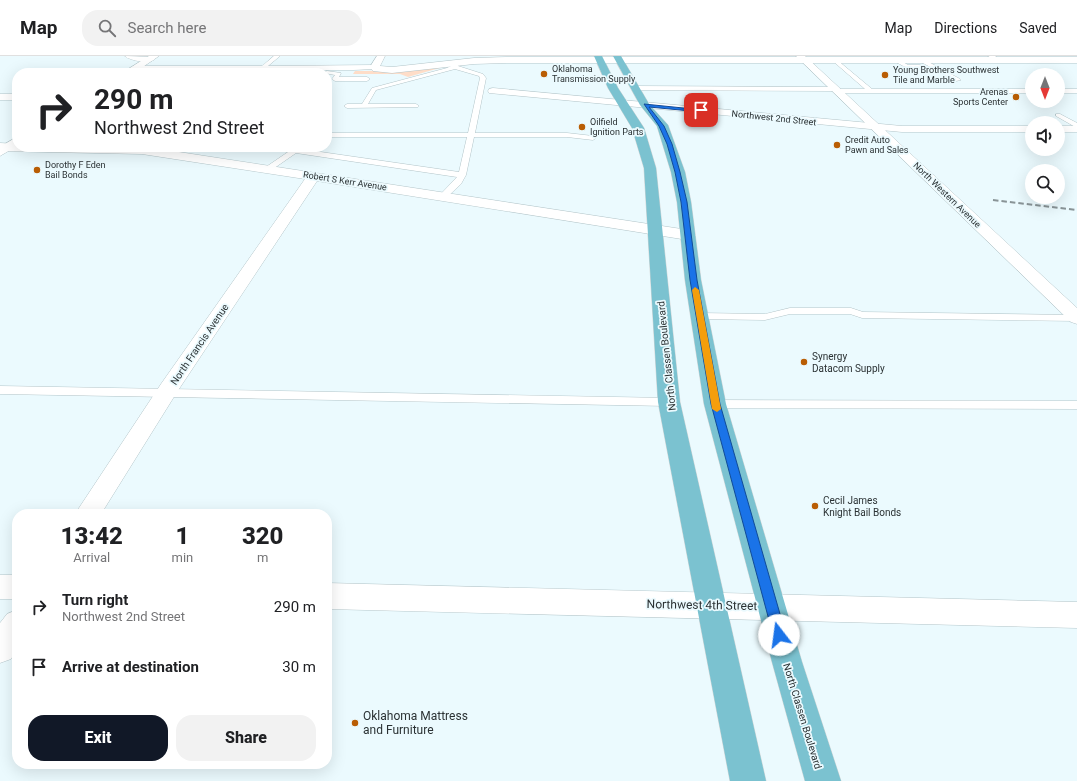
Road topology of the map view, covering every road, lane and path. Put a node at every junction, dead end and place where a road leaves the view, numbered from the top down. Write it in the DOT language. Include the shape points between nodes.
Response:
graph roads {
  1 [pos="129,56"];
  2 [pos="277,56"];
  3 [pos="382,56"];
  4 [pos="991,56"];
  5 [pos="1016,56"];
  6 [pos="153,57"];
  7 [pos="599,58"];
  8 [pos="618,58"];
  9 [pos="699,58"];
  10 [pos="802,58"];
  11 [pos="966,58"];
  12 [pos="1077,60"];
  13 [pos="836,61"];
  14 [pos="1000,61"];
  15 [pos="1025,61"];
  16 [pos="922,64"];
  17 [pos="455,65"];
  18 [pos="136,68"];
  19 [pos="263,68"];
  20 [pos="379,68"];
  21 [pos="332,74"];
  22 [pos="366,79"];
  23 [pos="958,80"];
  24 [pos="635,88"];
  25 [pos="836,90"];
  26 [pos="871,90"];
  27 [pos="1025,90"];
  28 [pos="1065,90"];
  29 [pos="1077,90"];
  30 [pos="493,91"];
  31 [pos="0,97"];
  32 [pos="12,97"];
  33 [pos="622,103"];
  34 [pos="645,105"];
  35 [pos="347,106"];
  36 [pos="364,106"];
  37 [pos="416,106"];
  38 [pos="1058,115"];
  39 [pos="1077,126"];
  40 [pos="876,127"];
  41 [pos="1025,129"];
  42 [pos="1065,129"];
  43 [pos="1077,129"];
  44 [pos="332,135"];
  45 [pos="471,135"];
  46 [pos="593,138"];
  47 [pos="158,152"];
  48 [pos="291,152"];
  49 [pos="315,152"];
  50 [pos="267,168"];
  51 [pos="462,175"];
  52 [pos="314,176"];
  53 [pos="443,196"];
  54 [pos="655,230"];
  55 [pos="688,235"];
  56 [pos="700,316"];
  57 [pos="1077,318"];
  58 [pos="0,390"];
  59 [pos="166,394"];
  60 [pos="669,402"];
  61 [pos="715,404"];
  62 [pos="1077,405"];
  63 [pos="91,509"];
  64 [pos="0,587"];
  65 [pos="12,587"];
  66 [pos="332,596"];
  67 [pos="710,606"];
  68 [pos="772,607"];
  69 [pos="1077,615"];
  70 [pos="12,631"];
  71 [pos="0,649"];
  72 [pos="748,781"];
  73 [pos="823,781"];
  1 -- 6 [label="street"];
  2 -- 19 [label="lane"];
  3 -- 20 [label="street"];
  4 -- 14 [label="lane"];
  5 -- 15 [label="lane"];
  6 -- 18 [label="street"];
  7 -- 8 [label="street"];
  7 -- 17 [label="street" via="493,60"];
  7 -- 33 [label="main road, North Classen Boulevard"];
  8 -- 9 [label="street"];
  8 -- 24 [label="main road, North Classen Boulevard"];
  9 -- 10 [label="street"];
  10 -- 13 [label="street"];
  10 -- 25 [label="street, North Western Avenue"];
  11 -- 14 [label="street"];
  11 -- 16 [label="street"];
  12 -- 15 [label="street"];
  13 -- 16 [label="street" via="898,61"];
  13 -- 26 [label="lane"];
  14 -- 15 [label="street"];
  16 -- 23 [label="lane"];
  17 -- 20 [label="street"];
  17 -- 36 [label="lane" via="374,89"];
  17 -- 45 [label="lane" via="483,78"];
  19 -- 20 [label="lane"];
  21 -- 22 [label="lane" via="339,74 335,79"];
  24 -- 25 [label="lane"];
  24 -- 34 [label="main road, North Classen Boulevard"];
  25 -- 26 [label="lane"];
  25 -- 40 [label="street, North Western Avenue"];
  26 -- 27 [label="lane"];
  28 -- 29 [label="lane"];
  30 -- 33 [label="street, Northwest 2nd Street"];
  31 -- 32 [label="street"];
  33 -- 34 [label="street, Northwest 2nd Street"];
  33 -- 54 [label="main road, North Classen Boulevard" via="632,117 644,143 650,168"];
  34 -- 40 [label="street, Northwest 2nd Street"];
  34 -- 55 [label="main road, North Classen Boulevard" via="662,126 670,144 684,202"];
  35 -- 36 [label="lane"];
  36 -- 37 [label="lane"];
  38 -- 39 [label="lane"];
  40 -- 41 [label="street, Northwest 2nd Street"];
  40 -- 57 [label="street, North Western Avenue"];
  42 -- 43 [label="street"];
  44 -- 45 [label="lane"];
  45 -- 46 [label="lane" via="567,135"];
  45 -- 51 [label="lane"];
  47 -- 50 [label="street, Robert S Kerr Avenue"];
  48 -- 50 [label="lane"];
  49 -- 51 [label="lane"];
  50 -- 52 [label="street, Robert S Kerr Avenue"];
  51 -- 53 [label="lane"];
  52 -- 53 [label="street, Robert S Kerr Avenue"];
  52 -- 59 [label="street, North Francis Avenue"];
  53 -- 54 [label="street, Robert S Kerr Avenue"];
  54 -- 55 [label="street, Robert S Kerr Avenue"];
  54 -- 60 [label="main road, North Classen Boulevard"];
  55 -- 56 [label="main road, North Classen Boulevard"];
  56 -- 57 [label="lane" via="765,317 790,311 852,311 862,315"];
  56 -- 61 [label="main road, North Classen Boulevard"];
  58 -- 59 [label="lane"];
  59 -- 60 [label="lane"];
  59 -- 63 [label="street, North Francis Avenue"];
  60 -- 67 [label="main road, North Classen Boulevard"];
  61 -- 62 [label="lane"];
  61 -- 68 [label="main road, North Classen Boulevard"];
  64 -- 65 [label="street"];
  66 -- 67 [label="street, Northwest 4th Street"];
  67 -- 68 [label="street, Northwest 4th Street"];
  67 -- 72 [label="main road, North Classen Boulevard"];
  68 -- 69 [label="street, Northwest 4th Street"];
  68 -- 73 [label="main road, North Classen Boulevard"];
  70 -- 71 [label="street"];
}
